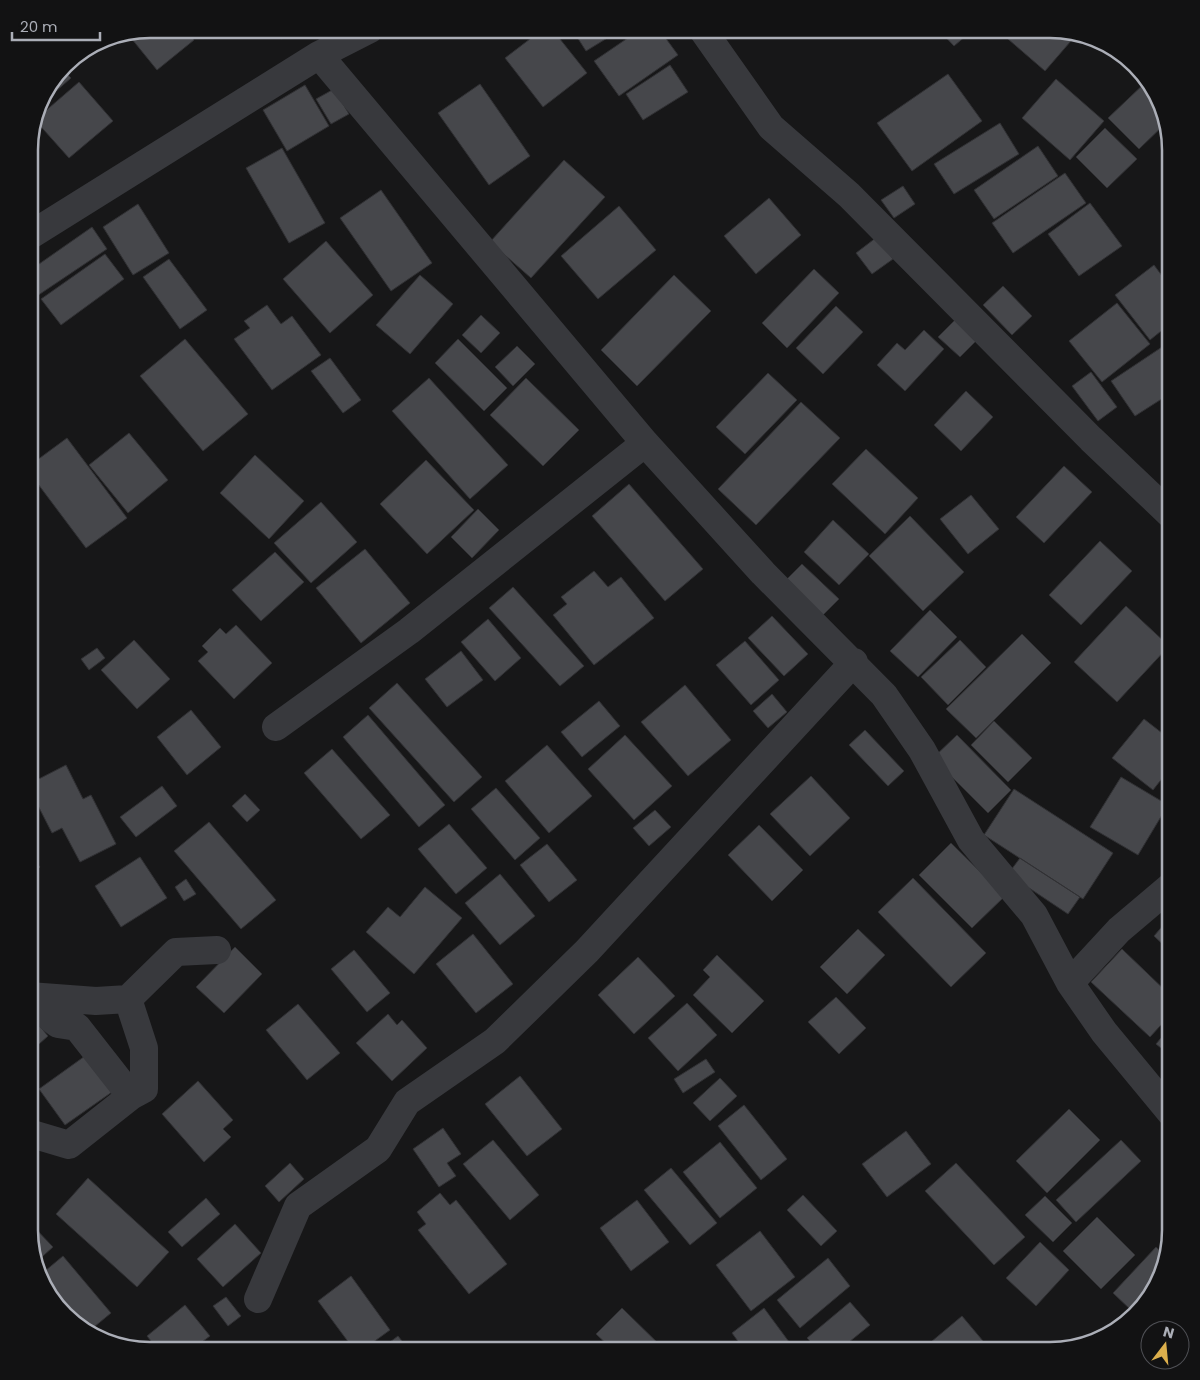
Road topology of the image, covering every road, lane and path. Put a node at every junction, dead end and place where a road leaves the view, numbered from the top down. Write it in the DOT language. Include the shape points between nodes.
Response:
graph roads {
  1 [pos="352,38"];
  2 [pos="708,38"];
  3 [pos="318,55"];
  4 [pos="38,230"];
  5 [pos="645,443"];
  6 [pos="1162,506"];
  7 [pos="854,662"];
  8 [pos="276,726"];
  9 [pos="1162,893"];
  10 [pos="217,950"];
  11 [pos="1070,983"];
  12 [pos="38,997"];
  13 [pos="128,999"];
  14 [pos="38,1008"];
  15 [pos="131,1096"];
  16 [pos="1162,1102"];
  17 [pos="38,1136"];
  18 [pos="258,1299"];
  1 -- 3 [label="street"];
  2 -- 6 [label="street" via="772,127 848,195"];
  3 -- 4 [label="street"];
  3 -- 5 [label="street"];
  5 -- 7 [label="street" via="763,573"];
  5 -- 8 [label="street" via="409,632"];
  7 -- 11 [label="street" via="884,695 922,750 971,840 1034,915"];
  7 -- 18 [label="street" via="587,951 495,1042 408,1102 378,1149 298,1206"];
  9 -- 11 [label="street" via="1118,930"];
  10 -- 13 [label="street" via="176,952"];
  11 -- 16 [label="street" via="1104,1032"];
  12 -- 13 [label="street" via="96,1001"];
  13 -- 15 [label="street" via="144,1048 144,1089"];
  14 -- 15 [label="street" via="58,1024 77,1027"];
  15 -- 17 [label="street" via="70,1144"];
}
